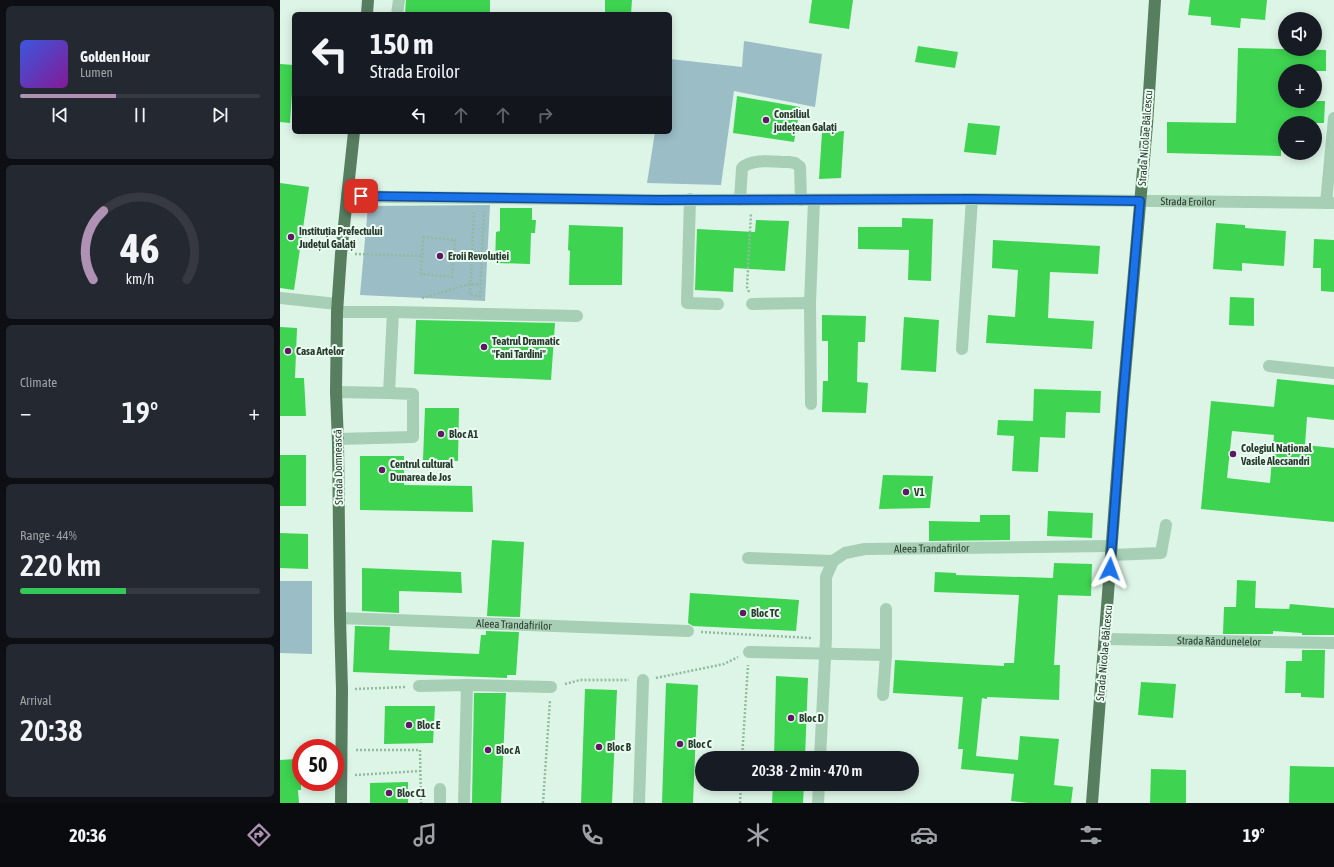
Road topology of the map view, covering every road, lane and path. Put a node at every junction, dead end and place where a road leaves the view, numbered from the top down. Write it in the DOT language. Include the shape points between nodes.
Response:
graph roads {
  1 [pos="368,0"];
  2 [pos="399,0"];
  3 [pos="1155,0"];
  4 [pos="367,12"];
  5 [pos="397,12"];
  6 [pos="1334,118"];
  7 [pos="354,134"];
  8 [pos="346,195"];
  9 [pos="480,198"];
  10 [pos="690,199"];
  11 [pos="972,199"];
  12 [pos="746,200"];
  13 [pos="801,200"];
  14 [pos="814,200"];
  15 [pos="1140,201"];
  16 [pos="1330,203"];
  17 [pos="340,254"];
  18 [pos="422,256"];
  19 [pos="482,256"];
  20 [pos="472,257"];
  21 [pos="453,258"];
  22 [pos="470,284"];
  23 [pos="480,285"];
  24 [pos="280,298"];
  25 [pos="421,298"];
  26 [pos="810,303"];
  27 [pos="718,304"];
  28 [pos="752,304"];
  29 [pos="337,308"];
  30 [pos="393,312"];
  31 [pos="577,316"];
  32 [pos="962,349"];
  33 [pos="1269,366"];
  34 [pos="1334,373"];
  35 [pos="336,392"];
  36 [pos="389,393"];
  37 [pos="811,404"];
  38 [pos="338,438"];
  39 [pos="1166,525"];
  40 [pos="1112,551"];
  41 [pos="748,558"];
  42 [pos="833,561"];
  43 [pos="886,609"];
  44 [pos="340,618"];
  45 [pos="688,631"];
  46 [pos="750,634"];
  47 [pos="826,638"];
  48 [pos="1104,638"];
  49 [pos="1334,643"];
  50 [pos="749,652"];
  51 [pos="824,654"];
  52 [pos="886,655"];
  53 [pos="643,680"];
  54 [pos="467,685"];
  55 [pos="419,686"];
  56 [pos="551,687"];
  57 [pos="342,690"];
  58 [pos="883,695"];
  59 [pos="340,739"];
  60 [pos="344,750"];
  61 [pos="742,751"];
  62 [pos="820,751"];
  63 [pos="420,771"];
  64 [pos="344,775"];
  65 [pos="440,789"];
  66 [pos="341,791"];
  67 [pos="741,791"];
  68 [pos="819,791"];
  69 [pos="341,803"];
  70 [pos="420,803"];
  71 [pos="440,803"];
  72 [pos="464,803"];
  73 [pos="543,803"];
  74 [pos="638,803"];
  75 [pos="740,803"];
  76 [pos="818,803"];
  77 [pos="1092,803"];
  1 -- 4 [label="main road"];
  2 -- 5 [label="street"];
  3 -- 15 [label="main road, Strada Nicolae Bălcescu"];
  6 -- 16 [label="street"];
  7 -- 8 [label="main road, Strada Domnească"];
  8 -- 9 [label="street, Strada Eroilor"];
  8 -- 17 [label="main road, Strada Domnească"];
  9 -- 10 [label="street, Strada Eroilor"];
  9 -- 19 [label="path"];
  9 -- 20 [label="path"];
  10 -- 12 [label="street, Strada Eroilor"];
  10 -- 27 [label="street" via="687,303"];
  11 -- 14 [label="street, Strada Eroilor"];
  11 -- 15 [label="street, Strada Eroilor"];
  11 -- 32 [label="street"];
  12 -- 13 [label="street, Strada Eroilor"];
  12 -- 13 [label="street" via="742,168 745,164 789,162 800,167"];
  12 -- 28 [label="path" via="747,287"];
  13 -- 14 [label="street, Strada Eroilor"];
  14 -- 26 [label="street"];
  15 -- 16 [label="street, Strada Eroilor"];
  15 -- 40 [label="main road, Strada Nicolae Bălcescu"];
  17 -- 18 [label="path"];
  17 -- 29 [label="main road, Strada Domnească"];
  18 -- 21 [label="path" via="421,274 452,277"];
  18 -- 21 [label="path" via="423,237 454,240"];
  19 -- 20 [label="path"];
  19 -- 23 [label="path"];
  20 -- 21 [label="path"];
  20 -- 22 [label="path"];
  22 -- 23 [label="path"];
  22 -- 23 [label="path" via="470,295 480,296"];
  22 -- 25 [label="path"];
  24 -- 29 [label="street"];
  26 -- 28 [label="street"];
  26 -- 37 [label="street"];
  29 -- 30 [label="street"];
  29 -- 35 [label="main road, Strada Domnească"];
  30 -- 31 [label="street"];
  30 -- 36 [label="street"];
  33 -- 34 [label="street"];
  35 -- 36 [label="street"];
  35 -- 38 [label="main road, Strada Domnească"];
  36 -- 38 [label="street" via="413,394 413,437"];
  38 -- 44 [label="main road, Strada Domnească"];
  39 -- 40 [label="street, Aleea Trandafirilor" via="1161,553"];
  40 -- 42 [label="street, Aleea Trandafirilor" via="865,549 845,553"];
  40 -- 48 [label="main road, Strada Nicolae Bălcescu"];
  41 -- 42 [label="street"];
  42 -- 47 [label="street" via="826,577"];
  43 -- 52 [label="street"];
  44 -- 45 [label="street, Aleea Trandafirilor"];
  44 -- 57 [label="main road, Strada Domnească"];
  45 -- 46 [label="path"];
  46 -- 47 [label="path"];
  46 -- 50 [label="path"];
  47 -- 51 [label="street"];
  48 -- 49 [label="street, Strada Rândunelelor"];
  48 -- 77 [label="main road, Strada Nicolae Bălcescu"];
  50 -- 51 [label="street"];
  50 -- 53 [label="path" via="724,664"];
  50 -- 61 [label="path"];
  51 -- 52 [label="street"];
  51 -- 62 [label="street"];
  52 -- 58 [label="street"];
  53 -- 56 [label="path" via="580,680"];
  53 -- 74 [label="street"];
  54 -- 55 [label="street"];
  54 -- 56 [label="street"];
  54 -- 72 [label="street"];
  55 -- 57 [label="path"];
  56 -- 73 [label="path"];
  57 -- 59 [label="main road, Strada Domnească"];
  60 -- 63 [label="path" via="420,750"];
  63 -- 64 [label="path"];
  63 -- 70 [label="path"];
  65 -- 71 [label="street"];
  66 -- 69 [label="main road, Strada Domnească"];
  67 -- 75 [label="path"];
  68 -- 76 [label="street"];
}
